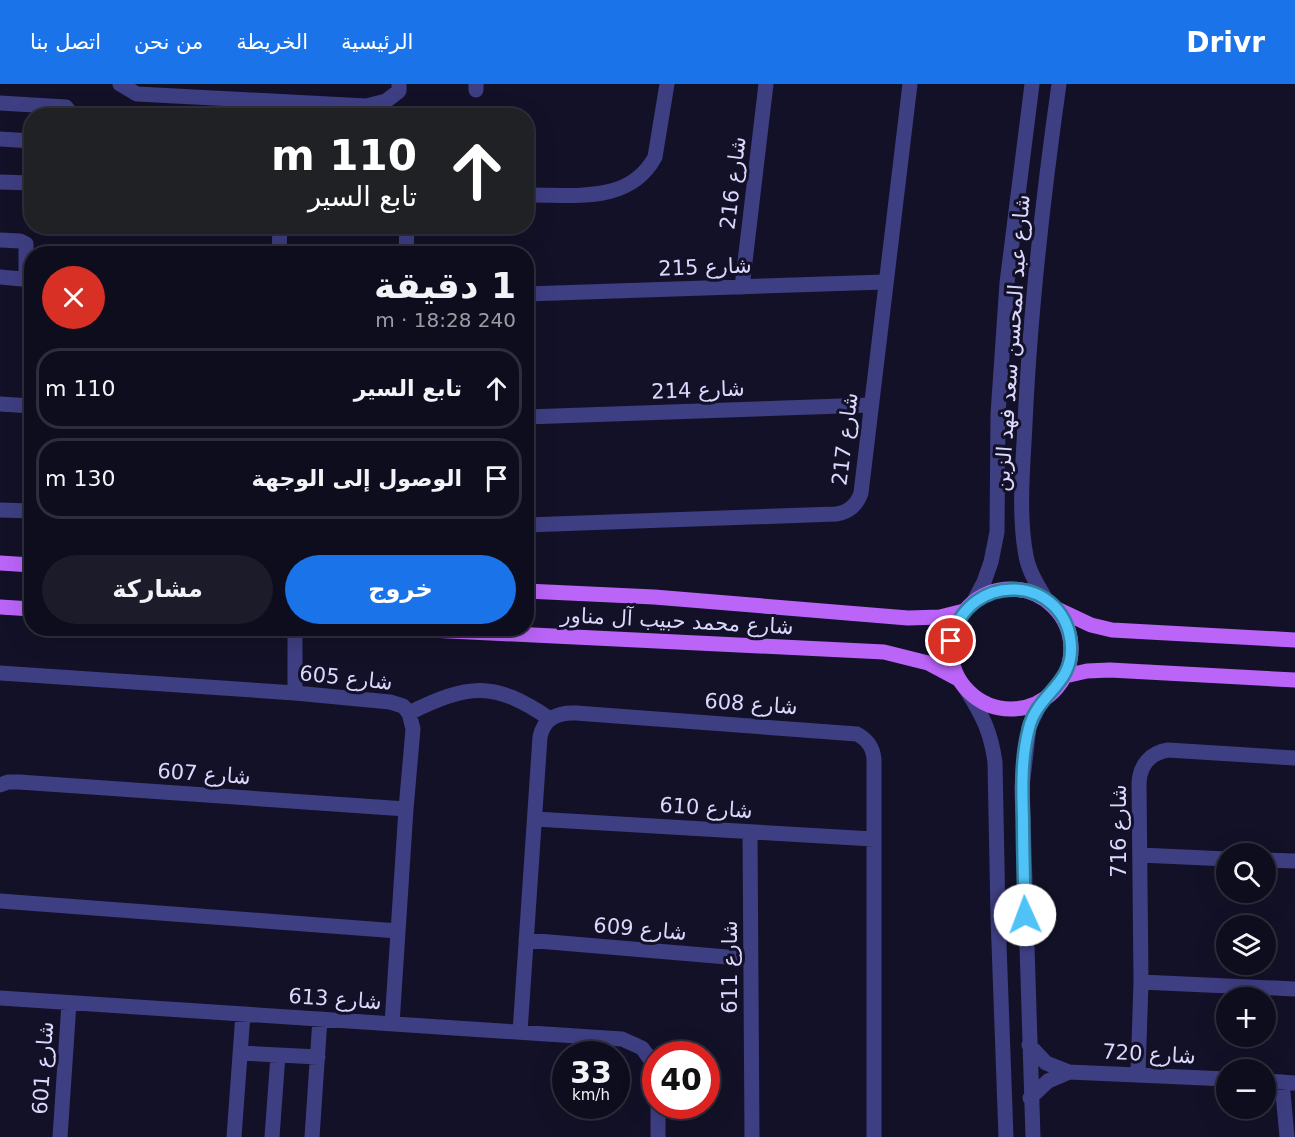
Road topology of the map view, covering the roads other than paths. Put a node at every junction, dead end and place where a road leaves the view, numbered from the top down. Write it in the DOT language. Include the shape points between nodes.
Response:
graph roads {
  1 [pos="120,84"];
  2 [pos="399,84"];
  3 [pos="667,84"];
  4 [pos="766,84"];
  5 [pos="909,84"];
  6 [pos="1032,84"];
  7 [pos="1059,84"];
  8 [pos="0,103"];
  9 [pos="67,108"];
  10 [pos="251,108"];
  11 [pos="0,140"];
  12 [pos="24,141"];
  13 [pos="0,182"];
  14 [pos="24,183"];
  15 [pos="534,195"];
  16 [pos="0,240"];
  17 [pos="26,246"];
  18 [pos="0,278"];
  19 [pos="24,279"];
  20 [pos="885,282"];
  21 [pos="742,287"];
  22 [pos="534,294"];
  23 [pos="0,404"];
  24 [pos="870,405"];
  25 [pos="24,406"];
  26 [pos="534,417"];
  27 [pos="0,510"];
  28 [pos="24,511"];
  29 [pos="534,525"];
  30 [pos="0,563"];
  31 [pos="24,564"];
  32 [pos="534,591"];
  33 [pos="1051,605"];
  34 [pos="969,606"];
  35 [pos="0,608"];
  36 [pos="24,609"];
  37 [pos="534,635"];
  38 [pos="295,636"];
  39 [pos="1295,640"];
  40 [pos="0,673"];
  41 [pos="1065,676"];
  42 [pos="1295,680"];
  43 [pos="963,685"];
  44 [pos="295,693"];
  45 [pos="1042,700"];
  46 [pos="409,713"];
  47 [pos="550,719"];
  48 [pos="1295,758"];
  49 [pos="0,785"];
  50 [pos="406,809"];
  51 [pos="535,819"];
  52 [pos="750,832"];
  53 [pos="873,839"];
  54 [pos="1140,855"];
  55 [pos="1216,858"];
  56 [pos="1276,860"];
  57 [pos="1295,861"];
  58 [pos="0,902"];
  59 [pos="398,931"];
  60 [pos="526,940"];
  61 [pos="751,958"];
  62 [pos="1141,982"];
  63 [pos="1295,989"];
  64 [pos="0,998"];
  65 [pos="69,1002"];
  66 [pos="243,1014"];
  67 [pos="320,1019"];
  68 [pos="392,1024"];
  69 [pos="520,1032"];
  70 [pos="1029,1045"];
  71 [pos="642,1049"];
  72 [pos="240,1053"];
  73 [pos="278,1055"];
  74 [pos="318,1057"];
  75 [pos="1069,1072"];
  76 [pos="1138,1074"];
  77 [pos="1216,1078"];
  78 [pos="1281,1082"];
  79 [pos="1030,1098"];
  80 [pos="658,1119"];
  81 [pos="60,1137"];
  82 [pos="234,1137"];
  83 [pos="272,1137"];
  84 [pos="312,1137"];
  85 [pos="658,1137"];
  86 [pos="752,1137"];
  87 [pos="874,1137"];
  88 [pos="1006,1137"];
  89 [pos="1033,1137"];
  90 [pos="1287,1137"];
  1 -- 10 [label="street" via="137,94"];
  2 -- 10 [label="street" via="399,92 386,101 366,106"];
  3 -- 15 [label="street" via="655,158 636,182 607,193"];
  4 -- 21 [label="street, شارع 216"];
  5 -- 20 [label="street, شارع 217"];
  6 -- 34 [label="street, شارع عبد المحسن سعد فهد الزبن" via="1007,283 998,414 997,531 984,582"];
  7 -- 33 [label="street, شارع عبد المحسن سعد فهد الزبن" via="1036,268 1022,499 1028,564"];
  8 -- 9 [label="street"];
  11 -- 12 [label="street"];
  13 -- 14 [label="street"];
  16 -- 17 [label="street" via="20,241"];
  18 -- 19 [label="street"];
  20 -- 21 [label="street, شارع 215"];
  20 -- 24 [label="street, شارع 217"];
  21 -- 22 [label="street, شارع 215"];
  23 -- 25 [label="street"];
  24 -- 26 [label="street, شارع 214"];
  24 -- 29 [label="street, شارع 217" via="861,493 856,503 842,513"];
  27 -- 28 [label="street"];
  30 -- 31 [label="main road"];
  32 -- 34 [label="main road, شارع محمد حبيب آل مناور" via="908,618 940,617"];
  33 -- 34 [label="main road" via="1026,591 1005,589 991,592"];
  33 -- 39 [label="main road" via="1106,629"];
  33 -- 41 [label="main road" via="1064,621 1070,639 1071,658"];
  34 -- 43 [label="main road" via="954,627 951,641 951,659"];
  35 -- 36 [label="main road"];
  37 -- 43 [label="main road, شارع محمد حبيب آل مناور" via="884,652 928,663"];
  38 -- 44 [label="street"];
  40 -- 44 [label="street, شارع 605"];
  41 -- 42 [label="main road" via="1110,670"];
  41 -- 45 [label="main road"];
  43 -- 45 [label="main road" via="980,701 999,708 1018,709"];
  43 -- 88 [label="street" via="984,717 995,762"];
  44 -- 46 [label="street, شارع 605" via="397,704"];
  45 -- 70 [label="street" via="1029,727 1022,770"];
  46 -- 47 [label="street" via="454,693 483,690 519,700"];
  46 -- 50 [label="street, شارع 605" via="413,729"];
  47 -- 51 [label="street" via="540,737"];
  47 -- 53 [label="street, شارع 608" via="576,712 857,734 868,741 874,753"];
  48 -- 54 [label="street, شارع 716" via="1174,750 1155,754 1144,763 1139,776"];
  49 -- 50 [label="street, شارع 607" via="19,782"];
  50 -- 59 [label="street, شارع 605"];
  51 -- 52 [label="street, شارع 610"];
  51 -- 60 [label="street"];
  52 -- 53 [label="street, شارع 610"];
  52 -- 61 [label="street, شارع 611"];
  53 -- 87 [label="street, شارع 608"];
  54 -- 55 [label="street"];
  54 -- 62 [label="street, شارع 716"];
  56 -- 57 [label="street"];
  58 -- 59 [label="street"];
  59 -- 68 [label="street, شارع 605"];
  60 -- 61 [label="street, شارع 609"];
  60 -- 69 [label="street"];
  61 -- 86 [label="street, شارع 611"];
  62 -- 63 [label="street"];
  62 -- 76 [label="street, شارع 716"];
  64 -- 65 [label="street, شارع 613"];
  65 -- 66 [label="street, شارع 613"];
  65 -- 81 [label="street, شارع 601"];
  66 -- 67 [label="street, شارع 613"];
  66 -- 72 [label="street"];
  67 -- 68 [label="street, شارع 613"];
  67 -- 74 [label="street"];
  68 -- 69 [label="street, شارع 613"];
  69 -- 71 [label="street, شارع 613" via="629,1041"];
  70 -- 75 [label="street, شارع 720" via="1046,1063"];
  70 -- 79 [label="street"];
  72 -- 73 [label="street"];
  72 -- 82 [label="street"];
  73 -- 74 [label="street"];
  73 -- 83 [label="street"];
  74 -- 84 [label="street"];
  75 -- 76 [label="street, شارع 720"];
  75 -- 79 [label="street, شارع 720" via="1047,1081"];
  76 -- 77 [label="street, شارع 720"];
  78 -- 90 [label="street"];
  79 -- 89 [label="street"];
  80 -- 85 [label="street"];
}
